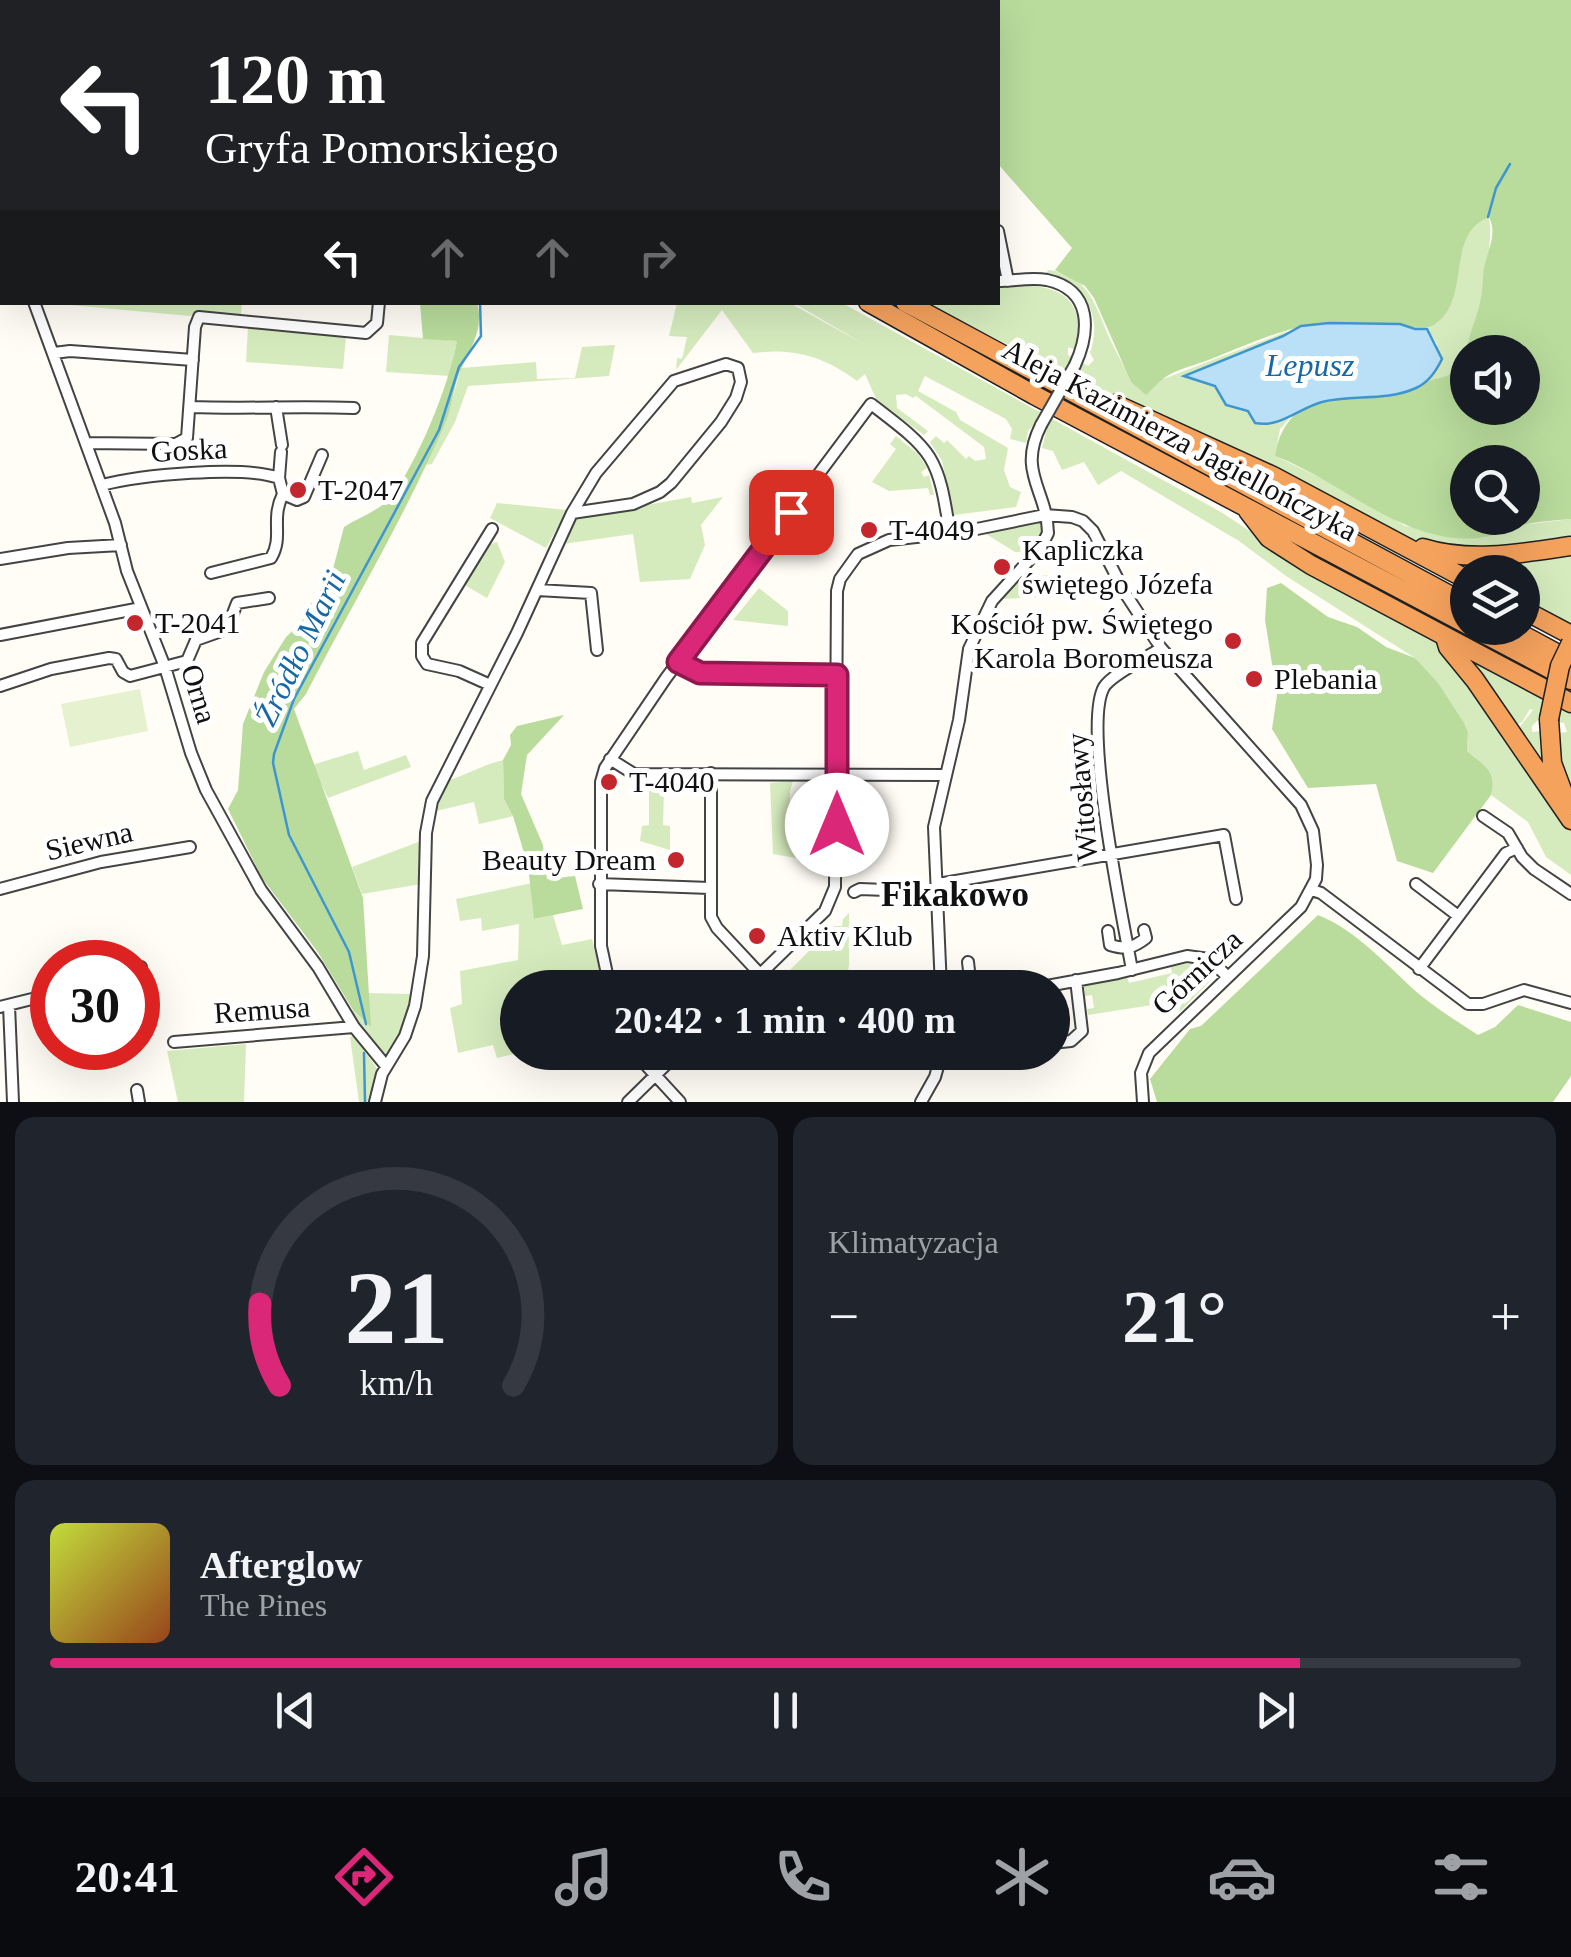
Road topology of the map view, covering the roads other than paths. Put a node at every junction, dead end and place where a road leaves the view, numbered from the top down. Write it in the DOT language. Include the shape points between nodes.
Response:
graph roads {
  1 [pos="1000,239"];
  2 [pos="1003,281"];
  3 [pos="35,305"];
  4 [pos="379,305"];
  5 [pos="874,305"];
  6 [pos="910,305"];
  7 [pos="54,353"];
  8 [pos="192,360"];
  9 [pos="1046,379"];
  10 [pos="190,407"];
  11 [pos="276,408"];
  12 [pos="354,408"];
  13 [pos="86,443"];
  14 [pos="322,456"];
  15 [pos="279,478"];
  16 [pos="102,485"];
  17 [pos="282,494"];
  18 [pos="1245,506"];
  19 [pos="572,512"];
  20 [pos="1045,515"];
  21 [pos="492,529"];
  22 [pos="950,534"];
  23 [pos="1388,538"];
  24 [pos="121,545"];
  25 [pos="1571,546"];
  26 [pos="0,560"];
  27 [pos="1450,571"];
  28 [pos="211,573"];
  29 [pos="538,590"];
  30 [pos="1450,595"];
  31 [pos="268,598"];
  32 [pos="142,608"];
  33 [pos="1450,615"];
  34 [pos="1540,618"];
  35 [pos="1571,634"];
  36 [pos="0,635"];
  37 [pos="1445,636"];
  38 [pos="1571,642"];
  39 [pos="1540,644"];
  40 [pos="1506,645"];
  41 [pos="1161,648"];
  42 [pos="597,650"];
  43 [pos="1571,660"];
  44 [pos="678,662"];
  45 [pos="165,667"];
  46 [pos="837,675"];
  47 [pos="1571,680"];
  48 [pos="488,684"];
  49 [pos="0,686"];
  50 [pos="1571,703"];
  51 [pos="610,759"];
  52 [pos="711,773"];
  53 [pos="837,774"];
  54 [pos="945,775"];
  55 [pos="1483,816"];
  56 [pos="1571,816"];
  57 [pos="190,847"];
  58 [pos="1516,848"];
  59 [pos="1112,854"];
  60 [pos="600,884"];
  61 [pos="1416,884"];
  62 [pos="710,888"];
  63 [pos="938,888"];
  64 [pos="0,889"];
  65 [pos="1312,890"];
  66 [pos="854,892"];
  67 [pos="1571,894"];
  68 [pos="1236,899"];
  69 [pos="1457,915"];
  70 [pos="1144,930"];
  71 [pos="1108,932"];
  72 [pos="1128,948"];
  73 [pos="968,962"];
  74 [pos="1418,969"];
  75 [pos="606,970"];
  76 [pos="756,970"];
  77 [pos="764,970"];
  78 [pos="940,970"];
  79 [pos="969,970"];
  80 [pos="1132,970"];
  81 [pos="1228,977"];
  82 [pos="1076,980"];
  83 [pos="1070,981"];
  84 [pos="30,1000"];
  85 [pos="1571,1003"];
  86 [pos="5,1006"];
  87 [pos="354,1027"];
  88 [pos="174,1042"];
  89 [pos="1070,1042"];
  90 [pos="386,1066"];
  91 [pos="651,1070"];
  92 [pos="661,1070"];
  93 [pos="937,1070"];
  94 [pos="656,1075"];
  95 [pos="922,1101"];
  96 [pos="13,1102"];
  97 [pos="375,1102"];
  98 [pos="628,1102"];
  99 [pos="680,1102"];
  100 [pos="1142,1102"];
  1 -- 2 [label="street" via="1008,266"];
  2 -- 20 [label="street, bridge" via="1050,281 1077,299 1085,316 1074,366 1034,440 1030,466"];
  3 -- 7 [label="street, Orna"];
  4 -- 8 [label="street" via="377,322 366,333 200,317"];
  5 -- 18 [label="highway, Aleja Kazimierza Jagiellończyka"];
  6 -- 9 [label="highway, Aleja Kazimierza Jagiellończyka"];
  7 -- 8 [label="street"];
  7 -- 13 [label="street, Orna"];
  8 -- 10 [label="street"];
  9 -- 23 [label="highway" via="1211,445"];
  9 -- 30 [label="highway, Aleja Kazimierza Jagiellończyka"];
  10 -- 11 [label="street"];
  10 -- 13 [label="street" via="182,442"];
  11 -- 12 [label="street"];
  11 -- 15 [label="street"];
  13 -- 16 [label="street, Orna"];
  14 -- 17 [label="street" via="304,497"];
  15 -- 16 [label="street, Goska" via="248,472"];
  15 -- 17 [label="street"];
  16 -- 24 [label="street, Orna"];
  17 -- 28 [label="street" via="274,512 278,540 272,558"];
  18 -- 33 [label="highway, Aleja Kazimierza Jagiellończyka"];
  18 -- 37 [label="highway" via="1269,538 1293,554"];
  19 -- 19 [label="street" via="648,499 671,484 736,398 738,368 726,364 674,381 596,473"];
  19 -- 29 [label="street"];
  20 -- 22 [label="street"];
  20 -- 41 [label="street" via="1088,525"];
  20 -- 54 [label="street" via="1046,540 992,601 969,649"];
  21 -- 48 [label="street" via="421,650 427,664"];
  22 -- 44 [label="street" via="931,456 871,404"];
  22 -- 46 [label="street" via="889,540 848,565 837,591"];
  23 -- 25 [label="highway" via="1472,556"];
  23 -- 27 [label="highway"];
  24 -- 26 [label="street"];
  24 -- 32 [label="street, Orna"];
  29 -- 42 [label="street" via="591,593"];
  29 -- 48 [label="street"];
  31 -- 45 [label="street" via="236,603 228,629 196,640 190,659"];
  32 -- 36 [label="street"];
  32 -- 45 [label="street, Orna"];
  34 -- 35 [label="highway"];
  37 -- 50 [label="highway"];
  37 -- 56 [label="highway"];
  38 -- 56 [label="highway, bridge" via="1549,719 1552,764"];
  39 -- 43 [label="highway"];
  40 -- 47 [label="highway, Aleja Kazimierza Jagiellończyka"];
  41 -- 59 [label="street, Witosławy" via="1111,680 1100,698"];
  41 -- 65 [label="street" via="1301,805 1317,846"];
  44 -- 46 [label="street" via="700,673"];
  44 -- 51 [label="street"];
  45 -- 49 [label="street" via="130,676 108,658"];
  45 -- 87 [label="street, Orna" via="199,772 250,872"];
  46 -- 53 [label="street"];
  48 -- 90 [label="street" via="428,814 417,995 410,1024"];
  51 -- 52 [label="street" via="634,774"];
  51 -- 60 [label="street" via="601,782"];
  52 -- 53 [label="street"];
  52 -- 62 [label="street"];
  53 -- 54 [label="street"];
  53 -- 77 [label="street" via="832,896"];
  54 -- 63 [label="street" via="934,827"];
  55 -- 58 [label="street" via="1508,833"];
  57 -- 64 [label="street, Siewna"];
  58 -- 67 [label="street"];
  58 -- 69 [label="street"];
  59 -- 63 [label="street"];
  59 -- 68 [label="street" via="1224,835"];
  59 -- 72 [label="street, Witosławy"];
  60 -- 62 [label="street"];
  60 -- 75 [label="street"];
  61 -- 69 [label="street"];
  62 -- 76 [label="street" via="713,922"];
  63 -- 66 [label="street"];
  63 -- 78 [label="street"];
  65 -- 74 [label="street"];
  65 -- 81 [label="street, Górnicza"];
  69 -- 74 [label="street"];
  70 -- 72 [label="street" via="1146,938"];
  71 -- 72 [label="street" via="1110,945"];
  72 -- 80 [label="street, Witosławy"];
  73 -- 79 [label="street"];
  74 -- 85 [label="street" via="1468,1004 1524,990"];
  80 -- 81 [label="street" via="1194,956"];
  80 -- 82 [label="street"];
  81 -- 100 [label="street, Górnicza" via="1149,1053 1140,1074"];
  82 -- 83 [label="street"];
  82 -- 89 [label="street" via="1082,1030"];
  84 -- 86 [label="street"];
  86 -- 96 [label="street"];
  87 -- 88 [label="street, Remusa"];
  87 -- 90 [label="street, Orna"];
  90 -- 97 [label="street"];
  91 -- 94 [label="street"];
  92 -- 94 [label="street"];
  93 -- 95 [label="street"];
  94 -- 98 [label="street"];
  94 -- 99 [label="street"];
}
